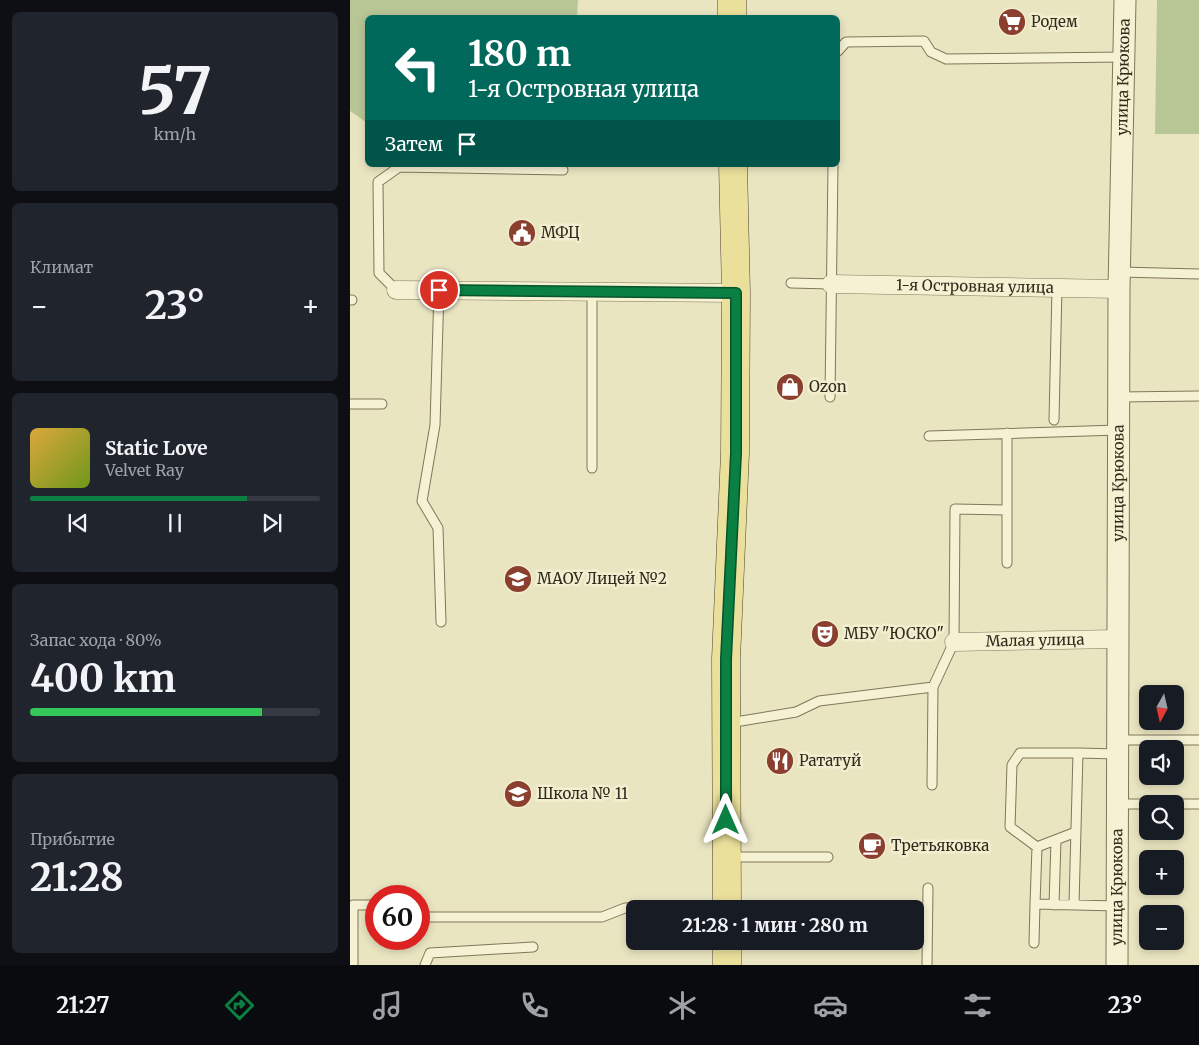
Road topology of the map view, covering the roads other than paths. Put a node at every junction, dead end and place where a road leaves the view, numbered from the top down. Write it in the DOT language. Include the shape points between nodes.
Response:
graph roads {
  1 [pos="732,0"];
  2 [pos="1125,0"];
  3 [pos="732,15"];
  4 [pos="840,49"];
  5 [pos="1124,57"];
  6 [pos="733,167"];
  7 [pos="833,167"];
  8 [pos="563,170"];
  9 [pos="1199,274"];
  10 [pos="1119,281"];
  11 [pos="791,283"];
  12 [pos="831,284"];
  13 [pos="1057,288"];
  14 [pos="396,290"];
  15 [pos="439,290"];
  16 [pos="592,290"];
  17 [pos="736,293"];
  18 [pos="1119,396"];
  19 [pos="1199,396"];
  20 [pos="830,397"];
  21 [pos="350,404"];
  22 [pos="382,404"];
  23 [pos="1054,420"];
  24 [pos="1119,430"];
  25 [pos="1007,433"];
  26 [pos="929,436"];
  27 [pos="592,468"];
  28 [pos="1007,510"];
  29 [pos="1007,563"];
  30 [pos="441,622"];
  31 [pos="1118,640"];
  32 [pos="954,642"];
  33 [pos="933,687"];
  34 [pos="726,724"];
  35 [pos="1199,740"];
  36 [pos="1118,747"];
  37 [pos="1078,753"];
  38 [pos="932,785"];
  39 [pos="1117,804"];
  40 [pos="1139,804"];
  41 [pos="1184,804"];
  42 [pos="1199,804"];
  43 [pos="1076,832"];
  44 [pos="1056,840"];
  45 [pos="1037,847"];
  46 [pos="726,856"];
  47 [pos="828,857"];
  48 [pos="928,888"];
  49 [pos="727,900"];
  50 [pos="1035,904"];
  51 [pos="365,905"];
  52 [pos="1054,905"];
  53 [pos="1074,905"];
  54 [pos="1117,906"];
  55 [pos="626,908"];
  56 [pos="430,917"];
  57 [pos="351,935"];
  58 [pos="1034,943"];
  59 [pos="533,947"];
  60 [pos="727,950"];
  61 [pos="353,965"];
  62 [pos="425,965"];
  63 [pos="727,965"];
  64 [pos="927,965"];
  65 [pos="1117,965"];
  1 -- 3 [label="main road"];
  2 -- 5 [label="street, улица Крюкова"];
  4 -- 5 [label="lane" via="846,42 924,41 931,52 946,59"];
  5 -- 10 [label="street, улица Крюкова"];
  6 -- 17 [label="main road"];
  7 -- 12 [label="lane"];
  8 -- 14 [label="lane" via="400,167 378,182 379,272"];
  9 -- 10 [label="lane"];
  10 -- 13 [label="street, 1-я Островная улица"];
  10 -- 18 [label="street, улица Крюкова"];
  11 -- 12 [label="lane"];
  12 -- 13 [label="street, 1-я Островная улица"];
  12 -- 20 [label="lane"];
  13 -- 23 [label="lane"];
  14 -- 15 [label="street"];
  15 -- 16 [label="street"];
  15 -- 30 [label="lane" via="435,425 422,501 438,528"];
  16 -- 17 [label="street"];
  16 -- 27 [label="lane"];
  17 -- 34 [label="main road" via="736,453"];
  18 -- 19 [label="lane"];
  18 -- 24 [label="street, улица Крюкова"];
  21 -- 22 [label="lane"];
  24 -- 25 [label="lane"];
  24 -- 31 [label="street, улица Крюкова"];
  25 -- 26 [label="lane"];
  25 -- 28 [label="lane"];
  28 -- 29 [label="lane"];
  28 -- 32 [label="lane" via="955,509"];
  31 -- 32 [label="street, Малая улица"];
  31 -- 36 [label="street, улица Крюкова"];
  32 -- 33 [label="lane"];
  33 -- 34 [label="lane" via="819,701 796,712"];
  33 -- 38 [label="lane"];
  34 -- 46 [label="main road"];
  35 -- 36 [label="lane"];
  36 -- 37 [label="lane"];
  36 -- 39 [label="street, улица Крюкова"];
  37 -- 43 [label="lane"];
  37 -- 45 [label="lane" via="1020,753 1012,765 1010,827"];
  39 -- 40 [label="lane"];
  39 -- 54 [label="street, улица Крюкова"];
  41 -- 42 [label="lane"];
  43 -- 44 [label="lane"];
  43 -- 53 [label="lane"];
  44 -- 45 [label="lane"];
  44 -- 52 [label="lane"];
  45 -- 50 [label="lane"];
  46 -- 47 [label="lane"];
  46 -- 49 [label="main road"];
  48 -- 64 [label="lane"];
  50 -- 52 [label="lane"];
  50 -- 58 [label="lane"];
  51 -- 57 [label="lane" via="353,905"];
  52 -- 53 [label="lane"];
  53 -- 54 [label="lane"];
  54 -- 65 [label="street, улица Крюкова"];
  55 -- 56 [label="lane" via="602,917"];
  57 -- 61 [label="lane"];
  59 -- 62 [label="lane" via="430,953"];
  60 -- 63 [label="main road"];
}
